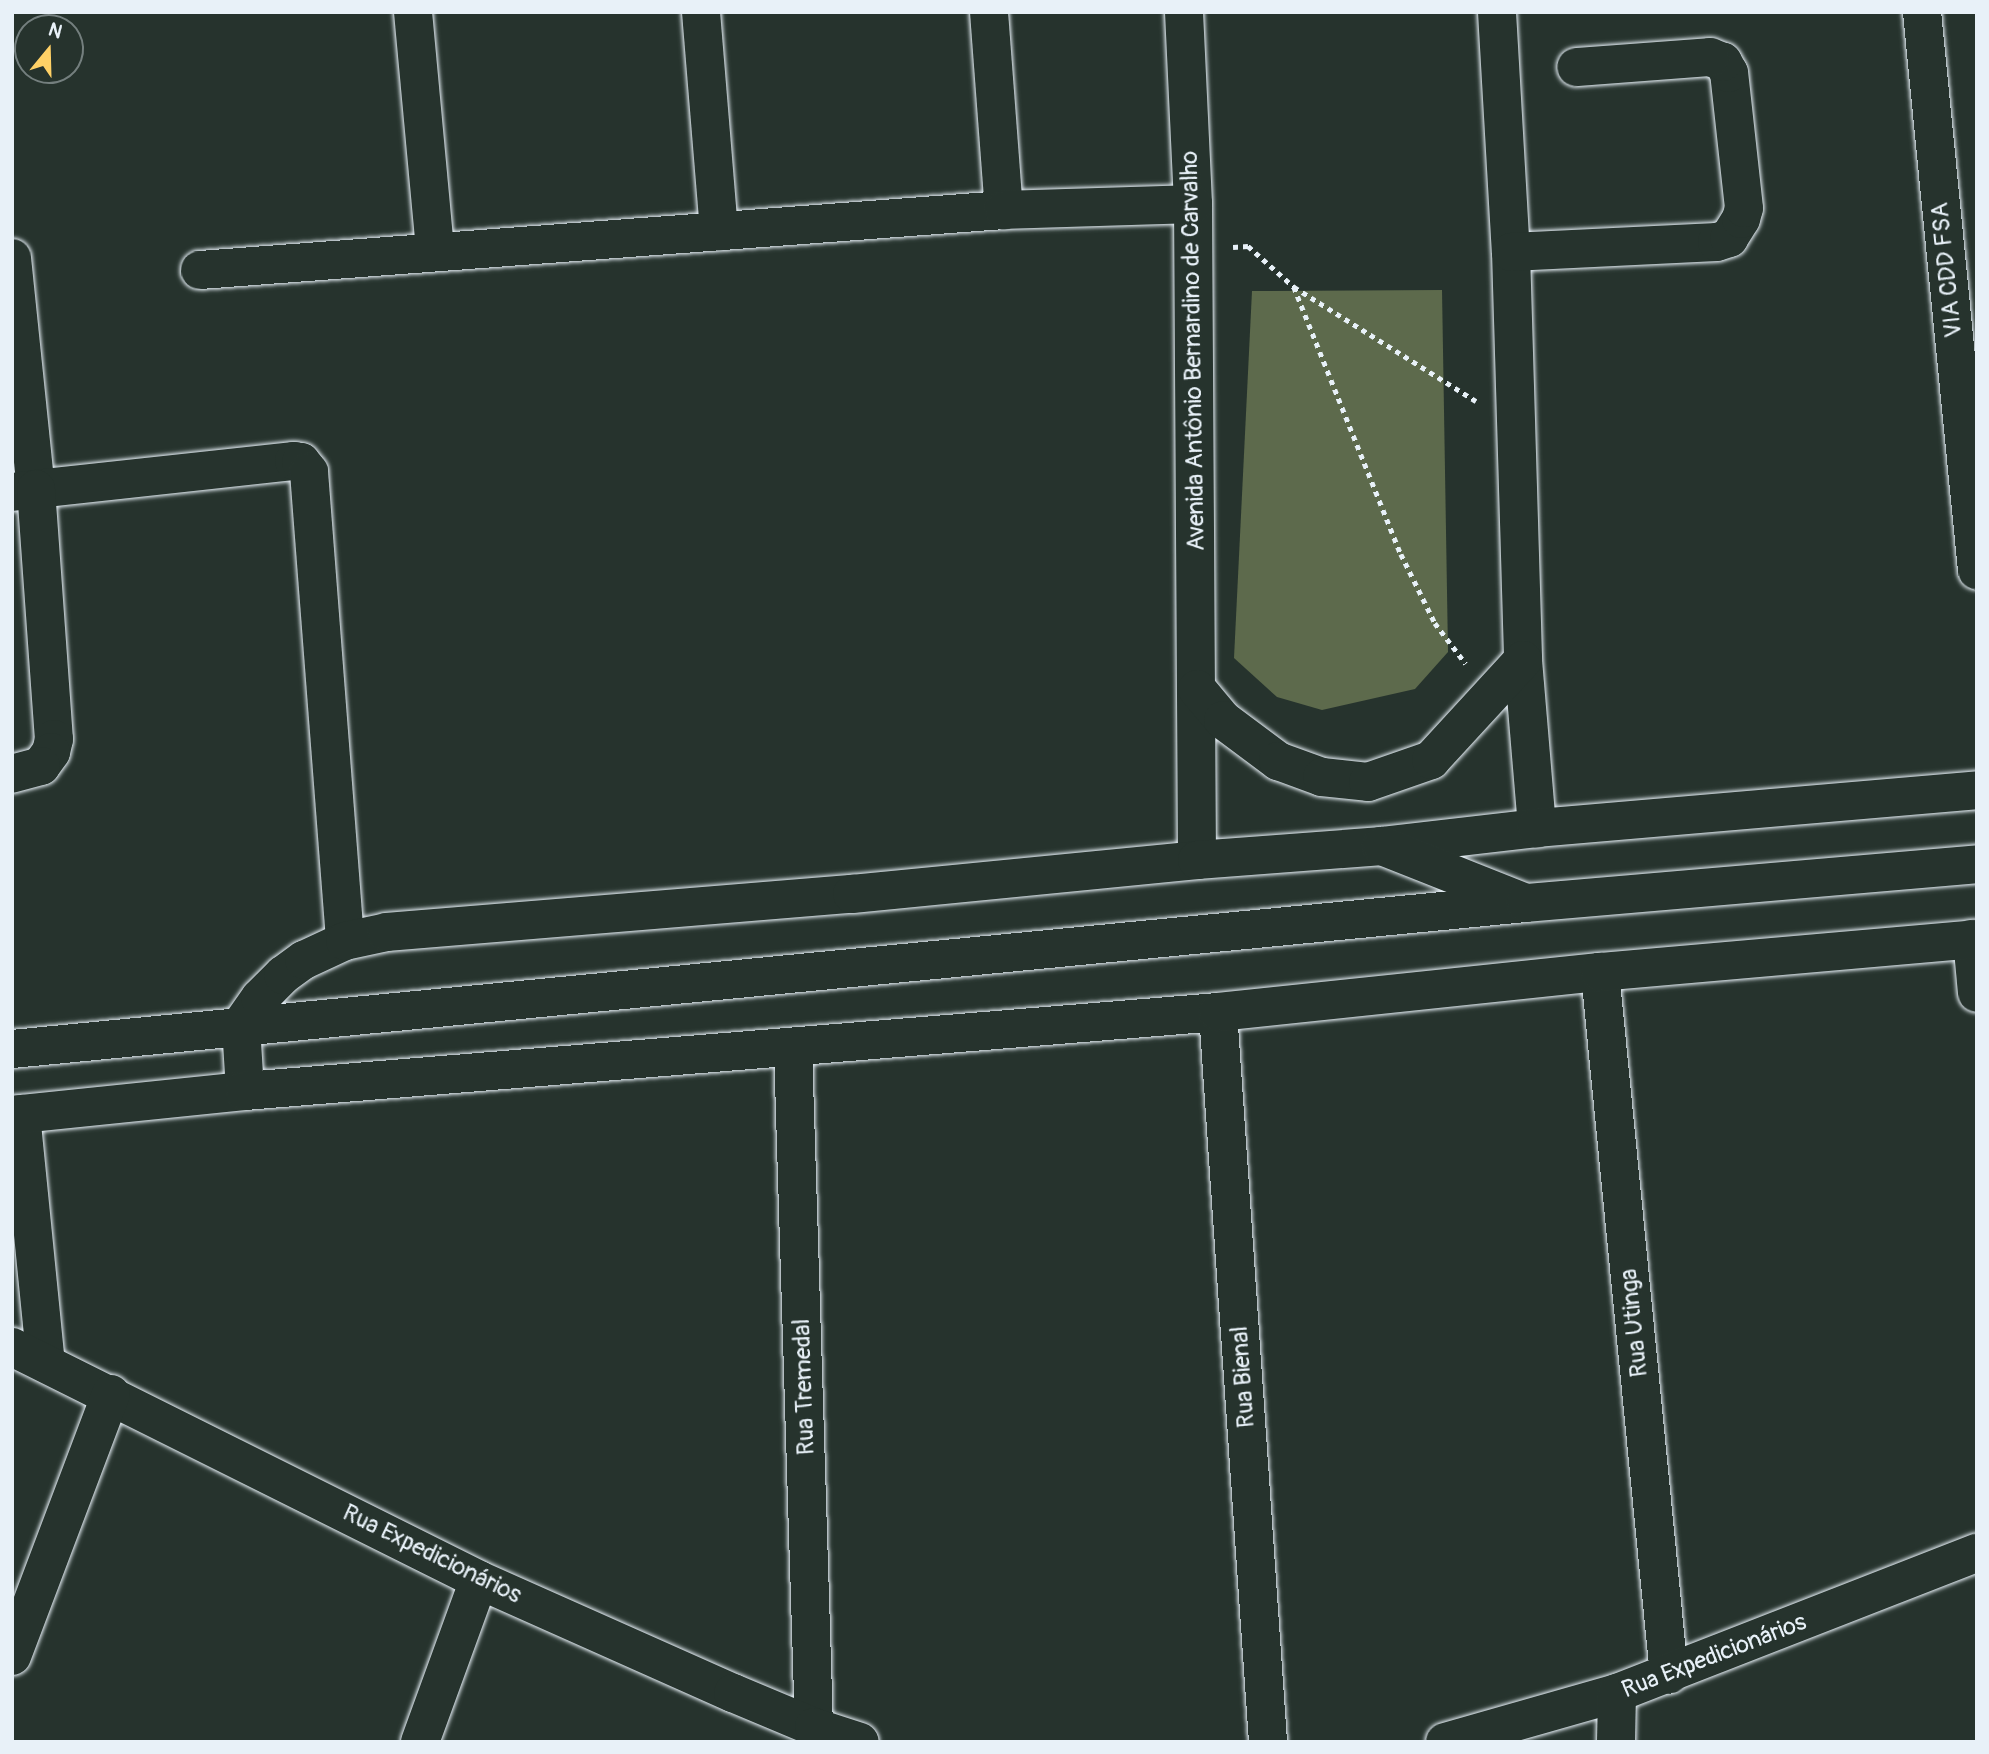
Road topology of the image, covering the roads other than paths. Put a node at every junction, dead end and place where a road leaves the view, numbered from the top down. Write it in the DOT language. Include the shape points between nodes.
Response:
graph roads {
  1 [pos="413,12"];
  2 [pos="701,12"];
  3 [pos="989,12"];
  4 [pos="1184,12"];
  5 [pos="1497,12"];
  6 [pos="1922,12"];
  7 [pos="1576,67"];
  8 [pos="1193,204"];
  9 [pos="1004,210"];
  10 [pos="719,231"];
  11 [pos="435,251"];
  12 [pos="1511,252"];
  13 [pos="12,258"];
  14 [pos="200,270"];
  15 [pos="24,490"];
  16 [pos="1977,570"];
  17 [pos="1523,660"];
  18 [pos="1197,689"];
  19 [pos="12,774"];
  20 [pos="1977,790"];
  21 [pos="1537,828"];
  22 [pos="1382,846"];
  23 [pos="1197,860"];
  24 [pos="1977,864"];
  25 [pos="1526,903"];
  26 [pos="1974,939"];
  27 [pos="345,941"];
  28 [pos="1600,972"];
  29 [pos="1977,993"];
  30 [pos="1219,1012"];
  31 [pos="241,1025"];
  32 [pos="793,1048"];
  33 [pos="12,1049"];
  34 [pos="245,1091"];
  35 [pos="16,1114"];
  36 [pos="12,1347"];
  37 [pos="46,1363"];
  38 [pos="111,1394"];
  39 [pos="1977,1553"];
  40 [pos="479,1580"];
  41 [pos="12,1656"];
  42 [pos="1669,1675"];
  43 [pos="1617,1693"];
  44 [pos="814,1727"];
  45 [pos="421,1742"];
  46 [pos="860,1742"];
  47 [pos="1268,1742"];
  48 [pos="1445,1742"];
  49 [pos="1616,1742"];
  1 -- 11 [label="main road"];
  2 -- 10 [label="main road"];
  3 -- 9 [label="main road"];
  4 -- 8 [label="main road, Avenida Antônio Bernardino de Carvalho"];
  5 -- 12 [label="main road"];
  6 -- 16 [label="main road, VIA CDD FSA"];
  7 -- 12 [label="main road" via="1710,57 1723,62 1729,73 1744,208 1741,219 1729,238 1717,243"];
  8 -- 9 [label="main road"];
  8 -- 18 [label="main road, Avenida Antônio Bernardino de Carvalho"];
  9 -- 10 [label="main road"];
  10 -- 11 [label="main road"];
  11 -- 14 [label="main road"];
  12 -- 17 [label="main road"];
  13 -- 15 [label="main road"];
  15 -- 19 [label="main road" via="54,739 41,765"];
  15 -- 27 [label="main road" via="294,461 305,466 310,482"];
  17 -- 18 [label="main road" via="1431,760 1368,782 1322,777 1278,761 1223,720"];
  17 -- 21 [label="main road"];
  18 -- 23 [label="main road, Avenida Antônio Bernardino de Carvalho"];
  20 -- 21 [label="main road"];
  21 -- 22 [label="main road"];
  22 -- 23 [label="main road"];
  22 -- 25 [label="main road"];
  23 -- 27 [label="main road" via="387,932"];
  24 -- 25 [label="main road"];
  25 -- 31 [label="main road"];
  26 -- 28 [label="main road"];
  26 -- 29 [label="main road"];
  27 -- 31 [label="main road" via="283,975"];
  28 -- 30 [label="main road"];
  28 -- 42 [label="main road, Rua Utinga"];
  30 -- 32 [label="main road"];
  30 -- 47 [label="main road, Rua Bienal"];
  31 -- 33 [label="main road"];
  31 -- 34 [label="main road"];
  32 -- 34 [label="main road"];
  32 -- 44 [label="main road, Rua Tremedal"];
  34 -- 35 [label="main road"];
  35 -- 37 [label="main road"];
  36 -- 37 [label="main road, Rua Expedicionários"];
  37 -- 38 [label="main road, Rua Expedicionários"];
  38 -- 40 [label="main road, Rua Expedicionários"];
  38 -- 41 [label="main road"];
  39 -- 42 [label="main road, Rua Expedicionários"];
  40 -- 44 [label="main road, Rua Expedicionários"];
  40 -- 45 [label="main road"];
  42 -- 43 [label="main road, Rua Expedicionários"];
  43 -- 48 [label="main road, Rua Expedicionários"];
  43 -- 49 [label="main road"];
  44 -- 46 [label="main road, Rua Expedicionários"];
}
